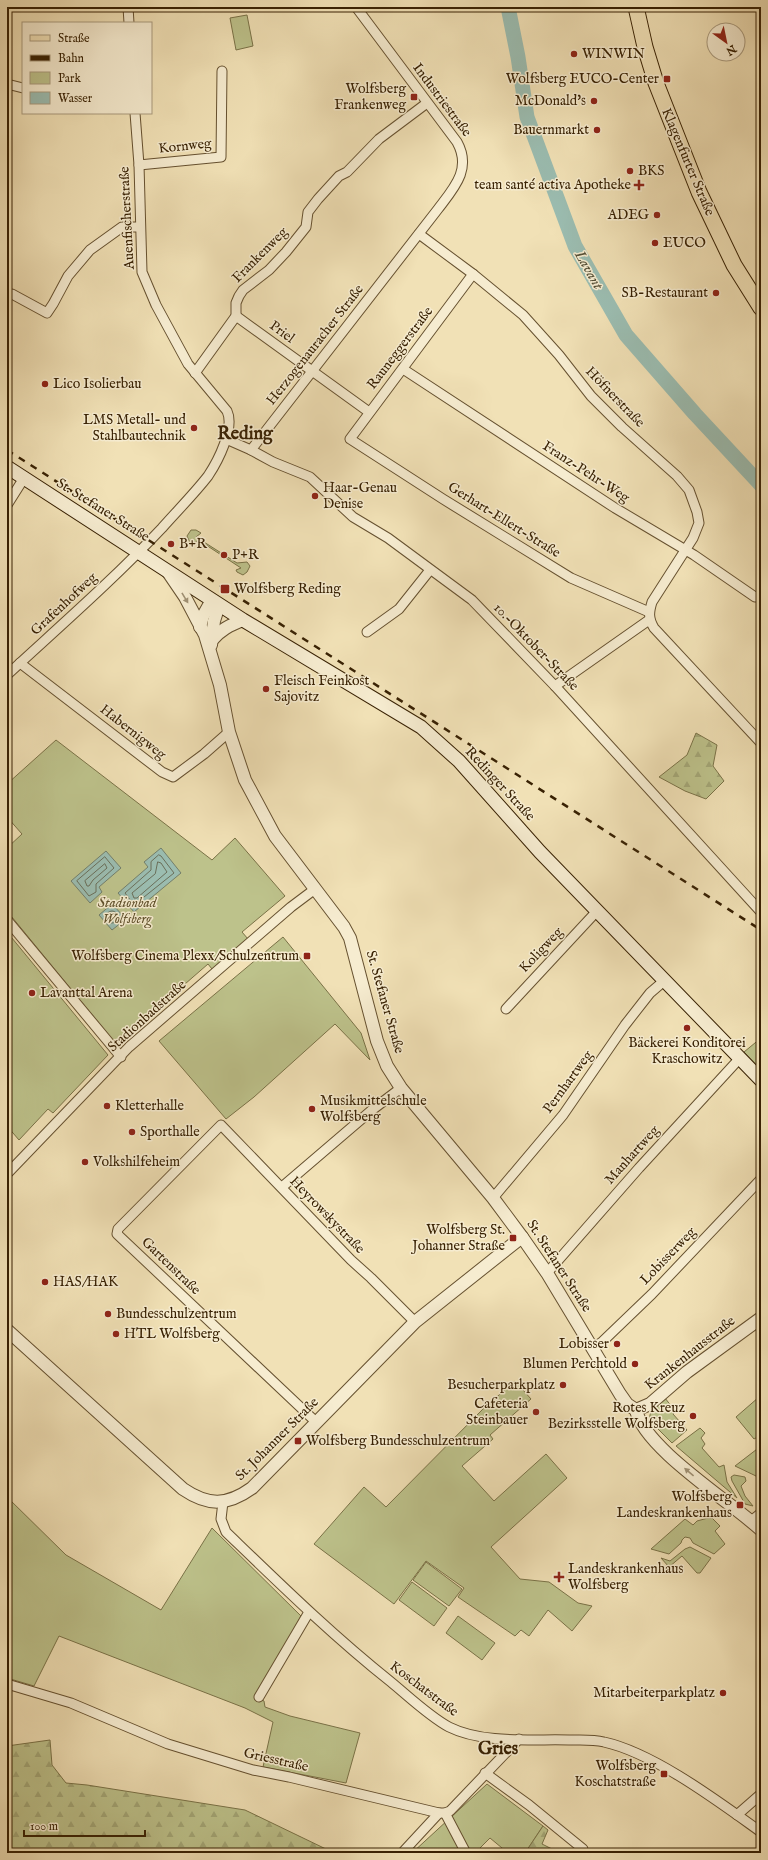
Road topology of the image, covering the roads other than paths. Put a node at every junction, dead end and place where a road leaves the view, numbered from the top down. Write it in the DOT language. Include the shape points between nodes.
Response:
graph roads {
  1 [pos="128,7"];
  2 [pos="356,7"];
  3 [pos="636,7"];
  4 [pos="129,22"];
  5 [pos="222,71"];
  6 [pos="7,84"];
  7 [pos="22,88"];
  8 [pos="427,103"];
  9 [pos="135,114"];
  10 [pos="139,165"];
  11 [pos="140,227"];
  12 [pos="418,234"];
  13 [pos="473,274"];
  14 [pos="12,294"];
  15 [pos="761,308"];
  16 [pos="236,316"];
  17 [pos="403,369"];
  18 [pos="312,372"];
  19 [pos="195,373"];
  20 [pos="369,412"];
  21 [pos="226,438"];
  22 [pos="350,439"];
  23 [pos="251,450"];
  24 [pos="7,467"];
  25 [pos="24,478"];
  26 [pos="7,505"];
  27 [pos="685,550"];
  28 [pos="139,553"];
  29 [pos="430,570"];
  30 [pos="167,571"];
  31 [pos="755,597"];
  32 [pos="215,603"];
  33 [pos="649,616"];
  34 [pos="243,620"];
  35 [pos="200,626"];
  36 [pos="367,632"];
  37 [pos="211,641"];
  38 [pos="211,655"];
  39 [pos="20,663"];
  40 [pos="7,675"];
  41 [pos="555,686"];
  42 [pos="229,732"];
  43 [pos="761,743"];
  44 [pos="315,889"];
  45 [pos="597,911"];
  46 [pos="761,912"];
  47 [pos="7,920"];
  48 [pos="664,981"];
  49 [pos="506,1009"];
  50 [pos="120,1057"];
  51 [pos="740,1058"];
  52 [pos="761,1080"];
  53 [pos="401,1088"];
  54 [pos="221,1125"];
  55 [pos="7,1174"];
  56 [pos="761,1179"];
  57 [pos="282,1188"];
  58 [pos="493,1198"];
  59 [pos="522,1237"];
  60 [pos="547,1273"];
  61 [pos="761,1318"];
  62 [pos="415,1322"];
  63 [pos="7,1330"];
  64 [pos="592,1349"];
  65 [pos="636,1410"];
  66 [pos="316,1422"];
  67 [pos="223,1502"];
  68 [pos="761,1513"];
  69 [pos="751,1521"];
  70 [pos="761,1530"];
  71 [pos="309,1612"];
  72 [pos="7,1684"];
  73 [pos="259,1697"];
  74 [pos="519,1739"];
  75 [pos="485,1774"];
  76 [pos="761,1794"];
  77 [pos="442,1813"];
  78 [pos="737,1815"];
  79 [pos="761,1832"];
  80 [pos="583,1849"];
  81 [pos="402,1853"];
  82 [pos="466,1853"];
  1 -- 4 [label="street"];
  2 -- 8 [label="street, Industriestraße"];
  3 -- 15 [label="main road, Klagenfurter Straße" via="644,46 656,83 699,192 734,265"];
  5 -- 10 [label="street, Kornweg" via="222,157"];
  6 -- 7 [label="street"];
  8 -- 12 [label="street, Industriestraße" via="457,142 464,162 455,185"];
  8 -- 16 [label="street, Frankenweg" via="379,139 347,172 339,176 308,212 306,227 286,252 269,270 243,290 236,303"];
  9 -- 10 [label="street, Auenfischerstraße"];
  10 -- 11 [label="street, Auenfischerstraße"];
  11 -- 14 [label="street" via="122,227 90,250 68,276 47,313"];
  11 -- 19 [label="street, Auenfischerstraße" via="142,272 156,305"];
  12 -- 13 [label="street, Höfnerstraße"];
  12 -- 18 [label="street, Herzogenauracher Straße"];
  13 -- 17 [label="street, Rauneggerstraße"];
  13 -- 27 [label="street, Höfnerstraße" via="523,316 559,355 591,396 689,490 699,523 694,538"];
  16 -- 18 [label="street, Priel"];
  16 -- 19 [label="street, Frankenweg"];
  17 -- 20 [label="street, Rauneggerstraße"];
  17 -- 27 [label="street, Franz-Pehr-Weg" via="615,508"];
  18 -- 20 [label="street, Priel"];
  18 -- 23 [label="street, Herzogenauracher Straße"];
  19 -- 21 [label="street, Auenfischerstraße" via="227,411 230,423"];
  20 -- 22 [label="street, Rauneggerstraße"];
  21 -- 23 [label="street"];
  21 -- 28 [label="street, Auenfischerstraße" via="207,477"];
  22 -- 33 [label="street, Gerhart-Ellert-Straße" via="571,578"];
  23 -- 29 [label="street, 10.-Oktober-Straße" via="310,477 353,517 388,538"];
  24 -- 25 [label="main road, St. Stefaner Straße"];
  25 -- 26 [label="street"];
  25 -- 28 [label="main road, St. Stefaner Straße"];
  27 -- 31 [label="street, Franz-Pehr-Weg"];
  27 -- 33 [label="street, Höfnerstraße" via="652,602"];
  28 -- 30 [label="main road, St. Stefaner Straße"];
  28 -- 39 [label="street, Grafenhofweg"];
  29 -- 36 [label="street" via="399,609"];
  29 -- 41 [label="street, 10.-Oktober-Straße" via="472,600"];
  30 -- 32 [label="main road, Redinger Straße"];
  30 -- 35 [label="street, St. Stefaner Straße, one-way" via="185,597"];
  32 -- 34 [label="main road, Redinger Straße"];
  32 -- 35 [label="street" via="203,616"];
  32 -- 37 [label="street, St. Stefaner Straße"];
  33 -- 41 [label="street"];
  33 -- 43 [label="street" via="654,628"];
  34 -- 37 [label="street" via="223,630"];
  34 -- 45 [label="main road, Redinger Straße" via="421,727 458,761"];
  35 -- 38 [label="street, St. Stefaner Straße"];
  37 -- 38 [label="street, St. Stefaner Straße"];
  38 -- 42 [label="street, St. Stefaner Straße"];
  39 -- 40 [label="street, Grafenhofweg"];
  39 -- 42 [label="street, Habernigweg" via="156,767 173,777"];
  41 -- 46 [label="street, 10.-Oktober-Straße"];
  42 -- 44 [label="street, St. Stefaner Straße" via="246,780 275,836"];
  44 -- 50 [label="street, Stadionbadstraße" via="291,907"];
  44 -- 53 [label="street, St. Stefaner Straße" via="344,926 350,938 380,1053"];
  45 -- 48 [label="main road, Redinger Straße"];
  45 -- 49 [label="street, Koligweg"];
  47 -- 50 [label="street"];
  48 -- 51 [label="main road, Redinger Straße"];
  48 -- 58 [label="street, Pernhartweg" via="650,993 563,1115"];
  50 -- 55 [label="street, Stadionbadstraße"];
  51 -- 52 [label="main road, Redinger Straße"];
  51 -- 60 [label="street, Manhartweg"];
  53 -- 57 [label="street"];
  53 -- 58 [label="street, St. Stefaner Straße"];
  54 -- 57 [label="street, Heyrowskystraße"];
  54 -- 66 [label="street, Gartenstraße" via="118,1229 117,1234"];
  56 -- 64 [label="street, Lobisserweg" via="652,1294"];
  57 -- 62 [label="street, Heyrowskystraße"];
  58 -- 59 [label="street, St. Stefaner Straße"];
  59 -- 60 [label="street, St. Stefaner Straße"];
  59 -- 62 [label="street, St. Johanner Straße"];
  60 -- 64 [label="street, St. Stefaner Straße"];
  61 -- 65 [label="street, Krankenhausstraße" via="687,1372 650,1404"];
  62 -- 66 [label="street, St. Johanner Straße"];
  63 -- 67 [label="street, St. Johanner Straße" via="183,1489 203,1500"];
  64 -- 65 [label="street, St. Stefaner Straße" via="627,1404"];
  69 -- 65 [label="street, one-way" via="685,1469 658,1444 638,1420"];
  66 -- 67 [label="street, St. Johanner Straße" via="252,1488 234,1499"];
  67 -- 71 [label="street, Koschatstraße" via="221,1519 226,1532"];
  68 -- 69 [label="street"];
  69 -- 70 [label="street"];
  71 -- 73 [label="street"];
  71 -- 74 [label="street, Koschatstraße" via="343,1644 449,1727 476,1737"];
  72 -- 77 [label="street, Griesstraße" via="71,1703 168,1744 245,1767"];
  74 -- 75 [label="street"];
  74 -- 78 [label="street, Koschatstraße" via="591,1740 614,1744 665,1768"];
  75 -- 77 [label="street" via="450,1811"];
  75 -- 80 [label="street" via="529,1805"];
  76 -- 78 [label="street"];
  77 -- 81 [label="street"];
  77 -- 82 [label="street"];
  78 -- 79 [label="street, Koschatstraße"];
}
